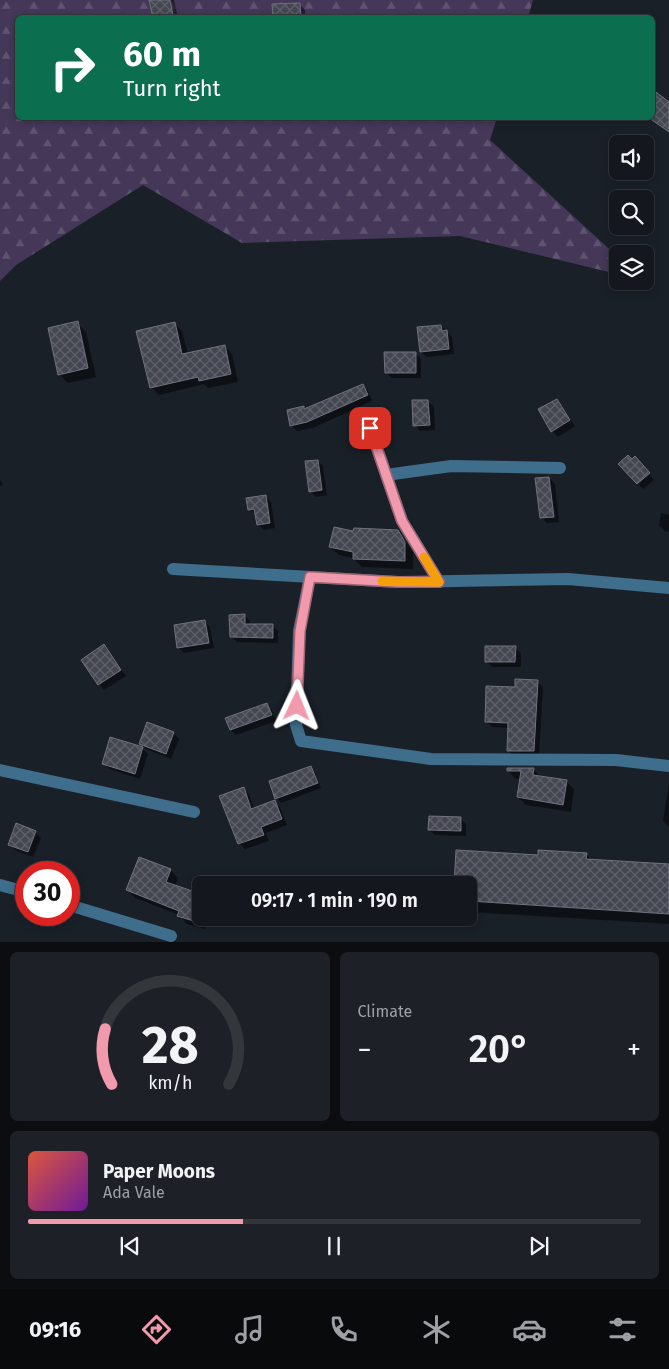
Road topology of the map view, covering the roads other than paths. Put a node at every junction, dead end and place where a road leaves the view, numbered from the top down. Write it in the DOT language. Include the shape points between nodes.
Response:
graph roads {
  1 [pos="370,428"];
  2 [pos="560,468"];
  3 [pos="386,475"];
  4 [pos="173,569"];
  5 [pos="310,577"];
  6 [pos="439,582"];
  7 [pos="669,588"];
  8 [pos="669,766"];
  9 [pos="0,770"];
  10 [pos="194,812"];
  11 [pos="0,884"];
  12 [pos="15,889"];
  13 [pos="80,908"];
  14 [pos="171,936"];
  1 -- 3 [label="street"];
  2 -- 3 [label="street" via="452,466"];
  3 -- 6 [label="street" via="402,521"];
  4 -- 5 [label="street"];
  5 -- 6 [label="street"];
  5 -- 8 [label="street" via="300,631 296,725 301,741 430,759 616,760"];
  6 -- 7 [label="street" via="568,579"];
  9 -- 10 [label="street"];
  11 -- 12 [label="street"];
  13 -- 14 [label="street"];
}
